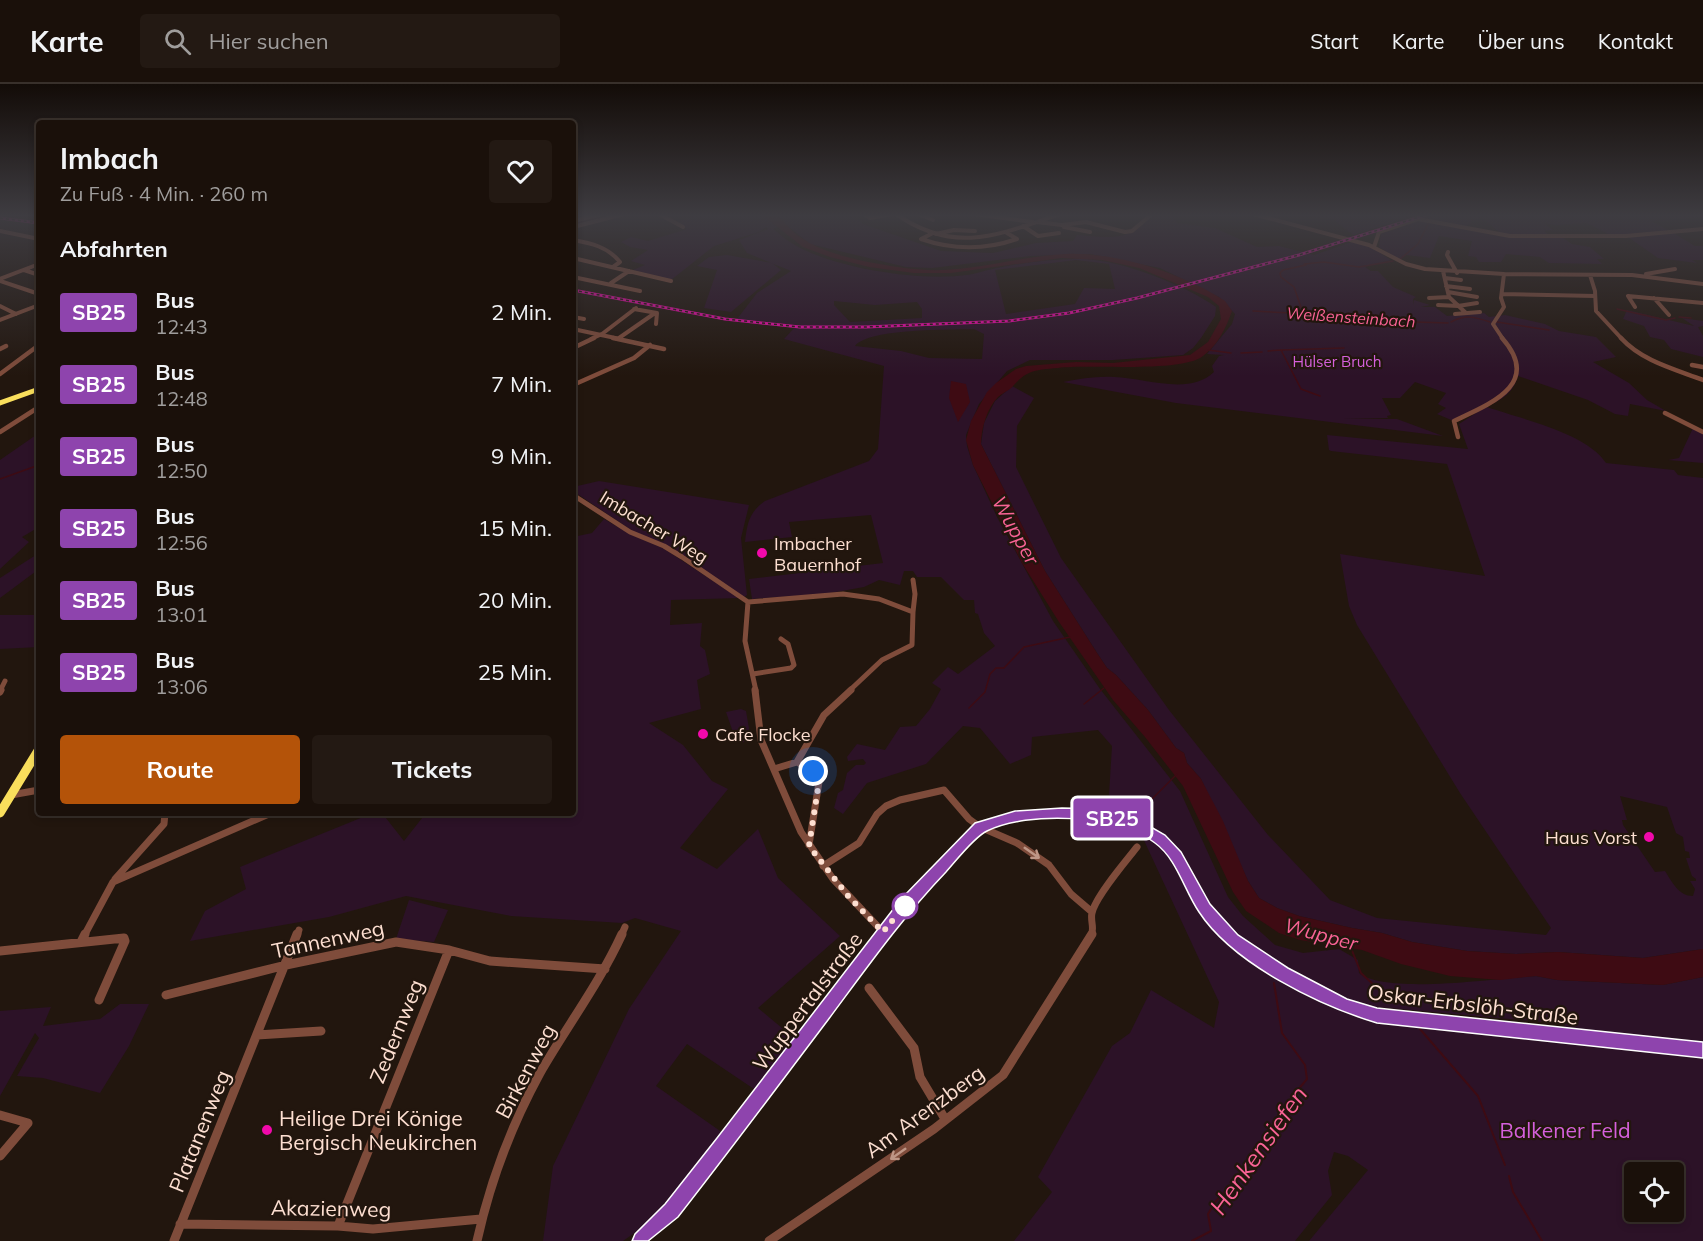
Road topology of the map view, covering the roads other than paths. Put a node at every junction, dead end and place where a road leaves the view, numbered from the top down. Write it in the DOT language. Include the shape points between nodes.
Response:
graph roads {
  1 [pos="29,268"];
  2 [pos="617,268"];
  3 [pos="1427,268"];
  4 [pos="1455,268"];
  5 [pos="1675,269"];
  6 [pos="24,270"];
  7 [pos="630,271"];
  8 [pos="1443,271"];
  9 [pos="36,274"];
  10 [pos="1504,274"];
  11 [pos="1590,274"];
  12 [pos="1460,275"];
  13 [pos="1646,276"];
  14 [pos="576,277"];
  15 [pos="1445,278"];
  16 [pos="0,280"];
  17 [pos="671,281"];
  18 [pos="611,283"];
  19 [pos="1703,284"];
  20 [pos="1446,286"];
  21 [pos="1470,289"];
  22 [pos="640,291"];
  23 [pos="36,293"];
  24 [pos="1502,294"];
  25 [pos="1449,295"];
  26 [pos="1595,296"];
  27 [pos="1477,297"];
  28 [pos="1428,298"];
  29 [pos="1654,298"];
  30 [pos="1477,303"];
  31 [pos="1703,303"];
  32 [pos="1438,305"];
  33 [pos="0,306"];
  34 [pos="36,306"];
  35 [pos="1458,306"];
  36 [pos="1635,307"];
  37 [pos="1480,312"];
  38 [pos="654,313"];
  39 [pos="1466,313"];
  40 [pos="1455,314"];
  41 [pos="0,315"];
  42 [pos="16,315"];
  43 [pos="1669,315"];
  44 [pos="7,318"];
  45 [pos="576,318"];
  46 [pos="584,319"];
  47 [pos="0,320"];
  48 [pos="656,324"];
  49 [pos="576,330"];
  50 [pos="602,334"];
  51 [pos="619,338"];
  52 [pos="650,345"];
  53 [pos="6,346"];
  54 [pos="36,347"];
  55 [pos="576,347"];
  56 [pos="0,349"];
  57 [pos="664,349"];
  58 [pos="1692,365"];
  59 [pos="1703,367"];
  60 [pos="0,374"];
  61 [pos="1703,380"];
  62 [pos="576,384"];
  63 [pos="36,390"];
  64 [pos="0,404"];
  65 [pos="36,409"];
  66 [pos="1665,413"];
  67 [pos="0,432"];
  68 [pos="1703,432"];
  69 [pos="1458,437"];
  70 [pos="576,497"];
  71 [pos="913,580"];
  72 [pos="748,602"];
  73 [pos="913,612"];
  74 [pos="781,639"];
  75 [pos="753,674"];
  76 [pos="5,681"];
  77 [pos="0,692"];
  78 [pos="36,754"];
  79 [pos="797,762"];
  80 [pos="774,768"];
  81 [pos="36,791"];
  82 [pos="11,795"];
  83 [pos="0,813"];
  84 [pos="165,816"];
  85 [pos="264,816"];
  86 [pos="1132,823"];
  87 [pos="980,827"];
  88 [pos="809,846"];
  89 [pos="1137,847"];
  90 [pos="823,866"];
  91 [pos="113,882"];
  92 [pos="1092,912"];
  93 [pos="625,927"];
  94 [pos="299,930"];
  95 [pos="883,932"];
  96 [pos="81,942"];
  97 [pos="449,950"];
  98 [pos="0,951"];
  99 [pos="286,965"];
  100 [pos="605,969"];
  101 [pos="869,988"];
  102 [pos="166,994"];
  103 [pos="99,1000"];
  104 [pos="321,1031"];
  105 [pos="257,1035"];
  106 [pos="1703,1050"];
  107 [pos="0,1115"];
  108 [pos="945,1119"];
  109 [pos="0,1156"];
  110 [pos="482,1219"];
  111 [pos="180,1224"];
  112 [pos="338,1226"];
  113 [pos="174,1241"];
  114 [pos="477,1241"];
  115 [pos="642,1241"];
  116 [pos="769,1241"];
  1 -- 6 [label="street"];
  2 -- 7 [label="street"];
  3 -- 8 [label="street"];
  4 -- 12 [label="street"];
  5 -- 13 [label="street"];
  6 -- 9 [label="street"];
  6 -- 16 [label="street"];
  7 -- 17 [label="street"];
  7 -- 18 [label="street"];
  8 -- 12 [label="street"];
  8 -- 15 [label="street"];
  10 -- 11 [label="street"];
  10 -- 12 [label="street"];
  10 -- 24 [label="street"];
  11 -- 13 [label="street"];
  11 -- 26 [label="street"];
  12 -- 15 [label="street"];
  13 -- 19 [label="street"];
  14 -- 18 [label="street"];
  15 -- 20 [label="street"];
  16 -- 23 [label="street"];
  18 -- 22 [label="street"];
  20 -- 21 [label="street"];
  20 -- 25 [label="street"];
  24 -- 26 [label="street"];
  24 -- 69 [label="street" via="1503,309 1493,324 1512,352 1518,368 1516,377 1506,396 1454,421"];
  25 -- 27 [label="street"];
  25 -- 28 [label="street"];
  25 -- 35 [label="street"];
  26 -- 61 [label="street" via="1596,311 1635,352"];
  29 -- 31 [label="street"];
  29 -- 36 [label="street" via="1628,296"];
  29 -- 43 [label="street"];
  30 -- 35 [label="street"];
  32 -- 35 [label="street"];
  33 -- 42 [label="street"];
  34 -- 42 [label="street"];
  35 -- 39 [label="street"];
  37 -- 39 [label="street"];
  38 -- 48 [label="street"];
  38 -- 50 [label="street" via="635,309"];
  38 -- 51 [label="street"];
  39 -- 40 [label="street"];
  41 -- 44 [label="street"];
  42 -- 44 [label="street"];
  44 -- 47 [label="street"];
  45 -- 46 [label="street"];
  49 -- 50 [label="street"];
  50 -- 51 [label="street"];
  50 -- 55 [label="street"];
  51 -- 52 [label="street"];
  52 -- 57 [label="street"];
  52 -- 62 [label="street" via="634,358"];
  53 -- 56 [label="street"];
  54 -- 60 [label="street"];
  58 -- 59 [label="street"];
  63 -- 64 [label="main road"];
  65 -- 67 [label="street"];
  66 -- 68 [label="street"];
  70 -- 72 [label="street, Imbacher Weg" via="630,532 664,546"];
  71 -- 73 [label="street"];
  72 -- 73 [label="street" via="843,594 879,599"];
  72 -- 75 [label="street" via="743,640"];
  73 -- 79 [label="street" via="912,645 882,660 824,715"];
  74 -- 75 [label="street" via="788,644 794,665"];
  75 -- 80 [label="street" via="758,733"];
  76 -- 77 [label="street"];
  78 -- 82 [label="main road"];
  79 -- 80 [label="street"];
  79 -- 88 [label="street" via="813,771 819,782"];
  80 -- 88 [label="street"];
  81 -- 82 [label="street"];
  82 -- 83 [label="main road"];
  84 -- 91 [label="street" via="164,824"];
  85 -- 91 [label="street"];
  86 -- 87 [label="main road, Wuppertalstraße" via="1102,815 1062,813 1015,816"];
  86 -- 106 [label="main road, Oskar-Erbslöh-Straße" via="1161,839 1170,849 1204,909 1233,940 1282,974 1344,1005 1377,1016"];
  87 -- 90 [label="street" via="944,790 906,798 886,806 874,817 858,844"];
  87 -- 92 [label="street, one-way" via="1017,843 1049,865 1071,894"];
  87 -- 95 [label="main road, Wuppertalstraße"];
  88 -- 90 [label="street"];
  89 -- 92 [label="street, Am Arenzberg"];
  90 -- 95 [label="street"];
  91 -- 96 [label="street"];
  92 -- 108 [label="street, Am Arenzberg" via="1093,932 1003,1075"];
  93 -- 100 [label="street, Birkenweg"];
  94 -- 99 [label="street, Platanenweg"];
  95 -- 115 [label="main road, Wuppertalstraße" via="723,1145"];
  96 -- 98 [label="street"];
  96 -- 103 [label="street" via="124,938 125,941"];
  97 -- 99 [label="street, Tannenweg" via="396,942"];
  97 -- 100 [label="street, Tannenweg" via="490,961"];
  97 -- 112 [label="street, Zedernweg"];
  99 -- 102 [label="street, Tannenweg"];
  99 -- 105 [label="street, Platanenweg"];
  100 -- 110 [label="street, Birkenweg" via="514,1126"];
  101 -- 108 [label="street" via="914,1048 919,1081"];
  104 -- 105 [label="street"];
  105 -- 111 [label="street, Platanenweg"];
  107 -- 109 [label="street" via="28,1123"];
  108 -- 116 [label="street, Am Arenzberg, one-way"];
  110 -- 112 [label="street, Akazienweg" via="373,1229"];
  110 -- 114 [label="street, Birkenweg"];
  111 -- 112 [label="street, Akazienweg"];
  111 -- 113 [label="street, Platanenweg"];
}
